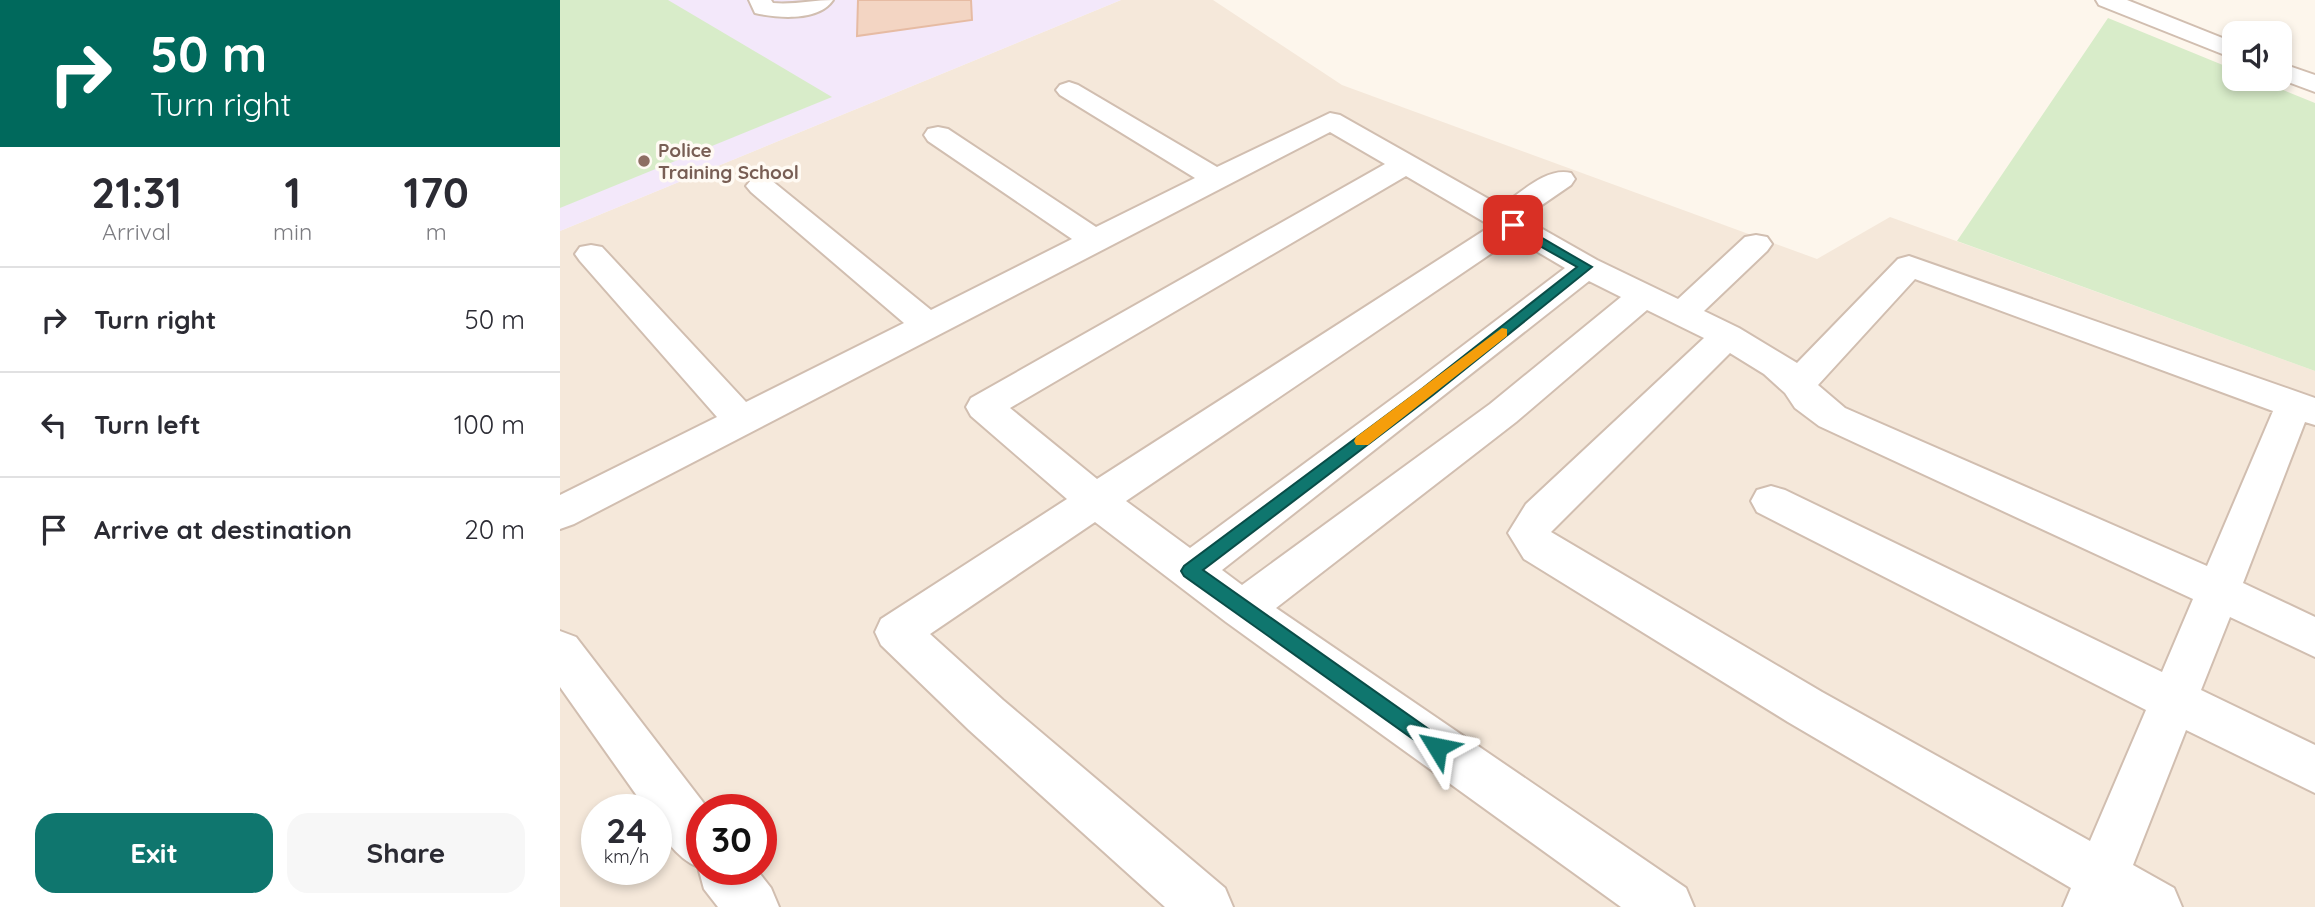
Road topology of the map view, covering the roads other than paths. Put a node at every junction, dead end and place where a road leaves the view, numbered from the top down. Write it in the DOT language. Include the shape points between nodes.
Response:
graph roads {
  1 [pos="759,0"];
  2 [pos="822,0"];
  3 [pos="2106,0"];
  4 [pos="2222,47"];
  5 [pos="2292,75"];
  6 [pos="2315,84"];
  7 [pos="1069,90"];
  8 [pos="938,135"];
  9 [pos="1406,164"];
  10 [pos="1216,177"];
  11 [pos="1561,179"];
  12 [pos="761,186"];
  13 [pos="1507,222"];
  14 [pos="1094,240"];
  15 [pos="1756,244"];
  16 [pos="591,254"];
  17 [pos="1586,267"];
  18 [pos="1644,295"];
  19 [pos="1682,314"];
  20 [pos="929,326"];
  21 [pos="1727,336"];
  22 [pos="1798,384"];
  23 [pos="2304,408"];
  24 [pos="742,421"];
  25 [pos="1095,500"];
  26 [pos="1771,500"];
  27 [pos="560,513"];
  28 [pos="1190,571"];
  29 [pos="2219,591"];
  30 [pos="1242,609"];
  31 [pos="2315,638"];
  32 [pos="560,652"];
  33 [pos="2174,701"];
  34 [pos="2315,770"];
  35 [pos="686,821"];
  36 [pos="735,885"];
  37 [pos="2096,891"];
  38 [pos="752,907"];
  39 [pos="1206,907"];
  40 [pos="1667,907"];
  41 [pos="2155,907"];
  1 -- 2 [label="street" via="763,8 780,11"];
  3 -- 4 [label="street"];
  5 -- 6 [label="street"];
  7 -- 10 [label="street"];
  8 -- 14 [label="street"];
  9 -- 10 [label="street" via="1329,121"];
  9 -- 13 [label="street"];
  9 -- 25 [label="street" via="984,407"];
  10 -- 14 [label="street"];
  11 -- 13 [label="street"];
  12 -- 20 [label="street"];
  13 -- 17 [label="street"];
  13 -- 25 [label="street"];
  14 -- 20 [label="street"];
  15 -- 19 [label="street"];
  16 -- 24 [label="street"];
  17 -- 18 [label="street"];
  17 -- 28 [label="street"];
  18 -- 19 [label="street"];
  18 -- 30 [label="street" via="1503,413"];
  19 -- 21 [label="street"];
  20 -- 24 [label="street"];
  21 -- 22 [label="street"];
  21 -- 37 [label="street" via="1540,515 1529,533 1539,547 1805,707"];
  22 -- 23 [label="street" via="1909,266"];
  22 -- 29 [label="street" via="1808,399 1832,417"];
  23 -- 29 [label="street"];
  24 -- 27 [label="street"];
  25 -- 28 [label="street"];
  25 -- 39 [label="street" via="897,632"];
  26 -- 33 [label="street"];
  28 -- 30 [label="street"];
  29 -- 31 [label="street"];
  29 -- 33 [label="street"];
  30 -- 40 [label="street"];
  32 -- 35 [label="street"];
  33 -- 34 [label="street"];
  33 -- 37 [label="street"];
  36 -- 38 [label="street"];
  37 -- 41 [label="street"];
}
